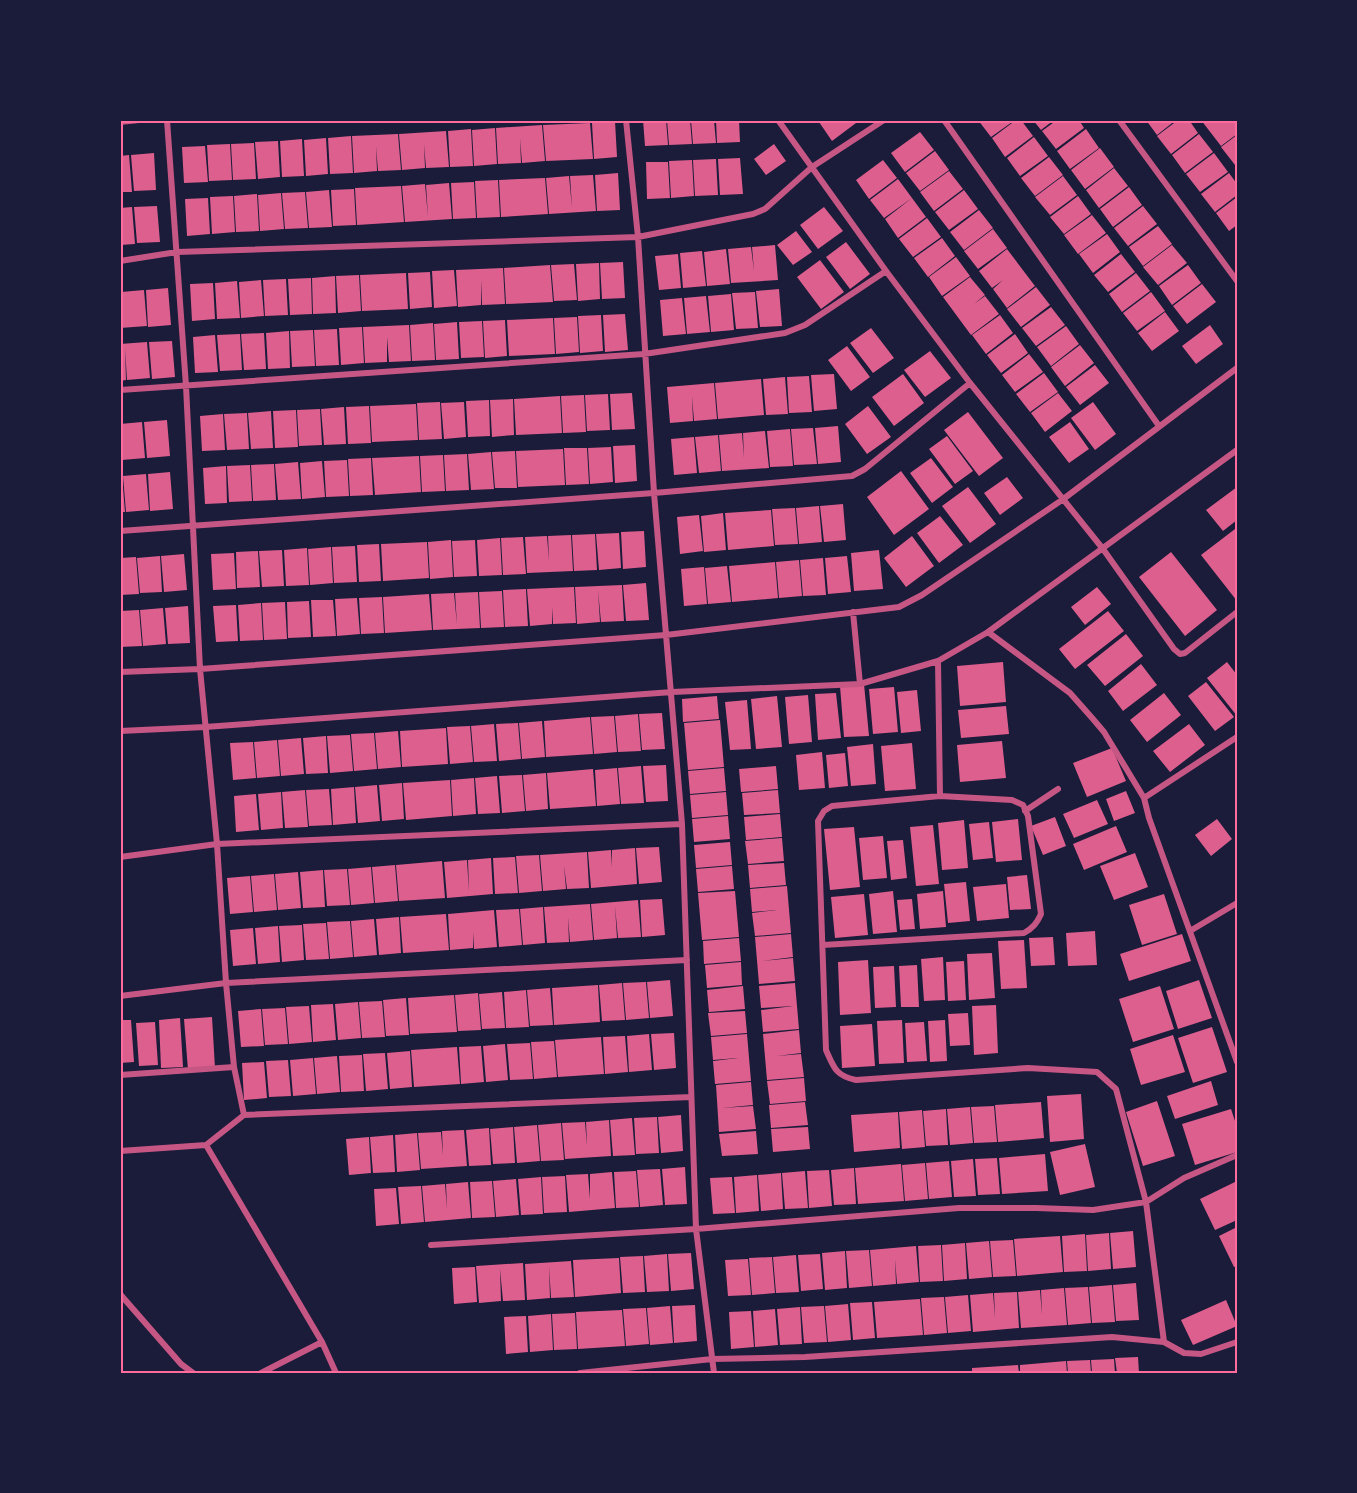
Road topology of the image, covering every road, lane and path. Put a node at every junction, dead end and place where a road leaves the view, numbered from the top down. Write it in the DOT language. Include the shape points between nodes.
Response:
graph roads {
  1 [pos="139,120"];
  2 [pos="167,120"];
  3 [pos="626,120"];
  4 [pos="778,120"];
  5 [pos="884,120"];
  6 [pos="944,120"];
  7 [pos="1119,120"];
  8 [pos="120,122"];
  9 [pos="812,167"];
  10 [pos="638,237"];
  11 [pos="177,252"];
  12 [pos="120,261"];
  13 [pos="886,271"];
  14 [pos="1237,281"];
  15 [pos="644,354"];
  16 [pos="1237,368"];
  17 [pos="970,383"];
  18 [pos="186,386"];
  19 [pos="120,390"];
  20 [pos="1159,426"];
  21 [pos="1237,450"];
  22 [pos="654,493"];
  23 [pos="1062,500"];
  24 [pos="192,526"];
  25 [pos="120,531"];
  26 [pos="1102,549"];
  27 [pos="1237,612"];
  28 [pos="853,615"];
  29 [pos="988,632"];
  30 [pos="666,635"];
  31 [pos="938,661"];
  32 [pos="200,669"];
  33 [pos="120,672"];
  34 [pos="860,682"];
  35 [pos="672,692"];
  36 [pos="205,727"];
  37 [pos="120,731"];
  38 [pos="1237,737"];
  39 [pos="1058,789"];
  40 [pos="940,796"];
  41 [pos="1144,798"];
  42 [pos="1025,811"];
  43 [pos="682,824"];
  44 [pos="217,844"];
  45 [pos="120,857"];
  46 [pos="1237,903"];
  47 [pos="1190,932"];
  48 [pos="823,945"];
  49 [pos="687,960"];
  50 [pos="226,982"];
  51 [pos="120,996"];
  52 [pos="1237,1062"];
  53 [pos="234,1067"];
  54 [pos="120,1075"];
  55 [pos="691,1097"];
  56 [pos="244,1115"];
  57 [pos="206,1145"];
  58 [pos="120,1151"];
  59 [pos="1237,1155"];
  60 [pos="1146,1202"];
  61 [pos="696,1229"];
  62 [pos="431,1245"];
  63 [pos="120,1294"];
  64 [pos="322,1342"];
  65 [pos="1164,1342"];
  66 [pos="1237,1342"];
  67 [pos="712,1359"];
  68 [pos="193,1373"];
  69 [pos="261,1373"];
  70 [pos="336,1373"];
  71 [pos="580,1373"];
  72 [pos="714,1373"];
  1 -- 8 [label="street"];
  2 -- 11 [label="street"];
  3 -- 10 [label="street"];
  4 -- 9 [label="street"];
  5 -- 9 [label="street"];
  6 -- 20 [label="street"];
  7 -- 14 [label="street"];
  9 -- 10 [label="street" via="765,209 753,214"];
  9 -- 13 [label="street"];
  10 -- 11 [label="street"];
  10 -- 15 [label="street"];
  11 -- 12 [label="street"];
  11 -- 18 [label="street"];
  13 -- 15 [label="street" via="805,325 785,333"];
  13 -- 17 [label="street"];
  15 -- 18 [label="street"];
  15 -- 22 [label="street"];
  16 -- 20 [label="street"];
  17 -- 22 [label="street" via="859,474"];
  17 -- 23 [label="street"];
  18 -- 19 [label="street"];
  18 -- 24 [label="street"];
  20 -- 23 [label="street"];
  21 -- 26 [label="street"];
  22 -- 24 [label="street"];
  22 -- 30 [label="street"];
  23 -- 26 [label="street"];
  23 -- 28 [label="street" via="922,595 899,607"];
  24 -- 25 [label="street"];
  24 -- 32 [label="street"];
  26 -- 27 [label="street" via="1180,654"];
  26 -- 29 [label="street"];
  28 -- 30 [label="street"];
  28 -- 34 [label="street"];
  29 -- 31 [label="street"];
  29 -- 41 [label="street" via="1070,693 1104,732"];
  30 -- 32 [label="street"];
  30 -- 35 [label="street"];
  31 -- 34 [label="street"];
  31 -- 40 [label="street"];
  32 -- 33 [label="street"];
  32 -- 36 [label="street"];
  34 -- 35 [label="street"];
  35 -- 36 [label="street"];
  35 -- 43 [label="street"];
  36 -- 37 [label="street"];
  36 -- 44 [label="street"];
  38 -- 41 [label="street"];
  39 -- 42 [label="street"];
  40 -- 42 [label="street" via="1012,800 1023,805"];
  40 -- 48 [label="street" via="832,806 824,811 818,821"];
  41 -- 47 [label="street"];
  42 -- 48 [label="street" via="1041,914 1032,929 1024,933"];
  43 -- 44 [label="street"];
  43 -- 49 [label="street"];
  44 -- 45 [label="street"];
  44 -- 50 [label="street"];
  46 -- 47 [label="street"];
  47 -- 52 [label="street"];
  48 -- 60 [label="street" via="826,1050 843,1078 1028,1068 1097,1072 1116,1089"];
  49 -- 50 [label="street"];
  49 -- 55 [label="street"];
  50 -- 51 [label="street"];
  50 -- 53 [label="street"];
  53 -- 54 [label="street"];
  53 -- 56 [label="street"];
  55 -- 56 [label="street"];
  55 -- 61 [label="street"];
  56 -- 57 [label="street"];
  57 -- 58 [label="street"];
  57 -- 64 [label="street"];
  59 -- 60 [label="street" via="1184,1178"];
  60 -- 61 [label="street" via="1094,1210 959,1208"];
  60 -- 65 [label="street"];
  61 -- 62 [label="street"];
  61 -- 67 [label="street"];
  63 -- 68 [label="street"];
  64 -- 69 [label="street"];
  64 -- 70 [label="street"];
  65 -- 66 [label="street" via="1184,1353 1201,1354"];
  65 -- 67 [label="street" via="1112,1337 805,1357"];
  67 -- 71 [label="street"];
  67 -- 72 [label="street"];
}
